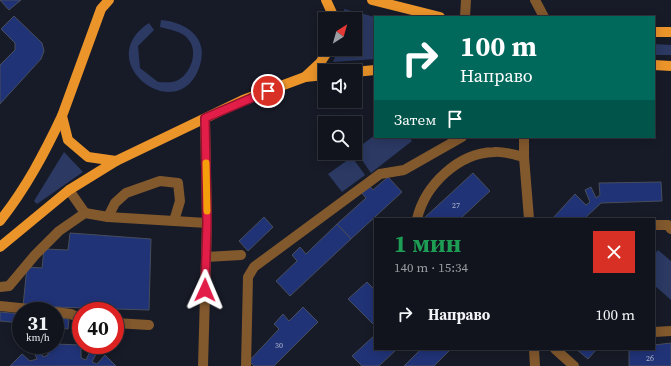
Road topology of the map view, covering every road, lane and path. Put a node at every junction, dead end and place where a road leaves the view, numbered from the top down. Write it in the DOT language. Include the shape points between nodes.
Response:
graph roads {
  1 [pos="109,0"];
  2 [pos="326,0"];
  3 [pos="372,0"];
  4 [pos="466,0"];
  5 [pos="535,0"];
  6 [pos="101,4"];
  7 [pos="332,12"];
  8 [pos="436,16"];
  9 [pos="465,16"];
  10 [pos="543,16"];
  11 [pos="655,32"];
  12 [pos="671,32"];
  13 [pos="324,56"];
  14 [pos="655,66"];
  15 [pos="671,66"];
  16 [pos="374,70"];
  17 [pos="362,71"];
  18 [pos="318,76"];
  19 [pos="305,77"];
  20 [pos="62,116"];
  21 [pos="205,118"];
  22 [pos="460,138"];
  23 [pos="524,138"];
  24 [pos="524,157"];
  25 [pos="116,161"];
  26 [pos="70,190"];
  27 [pos="85,213"];
  28 [pos="108,218"];
  29 [pos="417,218"];
  30 [pos="529,218"];
  31 [pos="0,221"];
  32 [pos="174,221"];
  33 [pos="207,223"];
  34 [pos="655,225"];
  35 [pos="671,229"];
  36 [pos="0,248"];
  37 [pos="241,254"];
  38 [pos="206,257"];
  39 [pos="0,287"];
  40 [pos="0,306"];
  41 [pos="12,307"];
  42 [pos="124,323"];
  43 [pos="149,325"];
  44 [pos="671,331"];
  45 [pos="655,332"];
  46 [pos="534,350"];
  47 [pos="556,350"];
  48 [pos="203,366"];
  49 [pos="246,366"];
  50 [pos="535,366"];
  51 [pos="574,366"];
  1 -- 6 [label="main road"];
  2 -- 7 [label="main road"];
  3 -- 8 [label="main road"];
  4 -- 9 [label="street"];
  5 -- 10 [label="street"];
  6 -- 20 [label="main road"];
  11 -- 12 [label="main road"];
  13 -- 19 [label="main road"];
  14 -- 15 [label="main road"];
  16 -- 17 [label="main road"];
  18 -- 19 [label="main road"];
  19 -- 21 [label="main road" via="243,100"];
  20 -- 25 [label="main road" via="68,140 88,157"];
  20 -- 31 [label="main road" via="40,163 21,195"];
  21 -- 25 [label="main road"];
  21 -- 33 [label="street"];
  22 -- 49 [label="street" via="404,170 380,174 254,267 248,277"];
  23 -- 24 [label="street"];
  24 -- 29 [label="street" via="494,152 467,157 445,173 430,190 419,209"];
  24 -- 30 [label="street"];
  25 -- 26 [label="main road"];
  26 -- 27 [label="street"];
  26 -- 36 [label="main road"];
  27 -- 28 [label="street"];
  27 -- 39 [label="street" via="59,231 9,286"];
  28 -- 32 [label="street"];
  28 -- 32 [label="street" via="115,203 126,193 160,181 178,183 180,201"];
  32 -- 33 [label="street"];
  33 -- 38 [label="street"];
  34 -- 35 [label="street" via="668,225"];
  37 -- 38 [label="street"];
  38 -- 48 [label="street"];
  40 -- 41 [label="street"];
  42 -- 43 [label="street"];
  44 -- 45 [label="street"];
  46 -- 50 [label="street"];
  47 -- 51 [label="street"];
}
